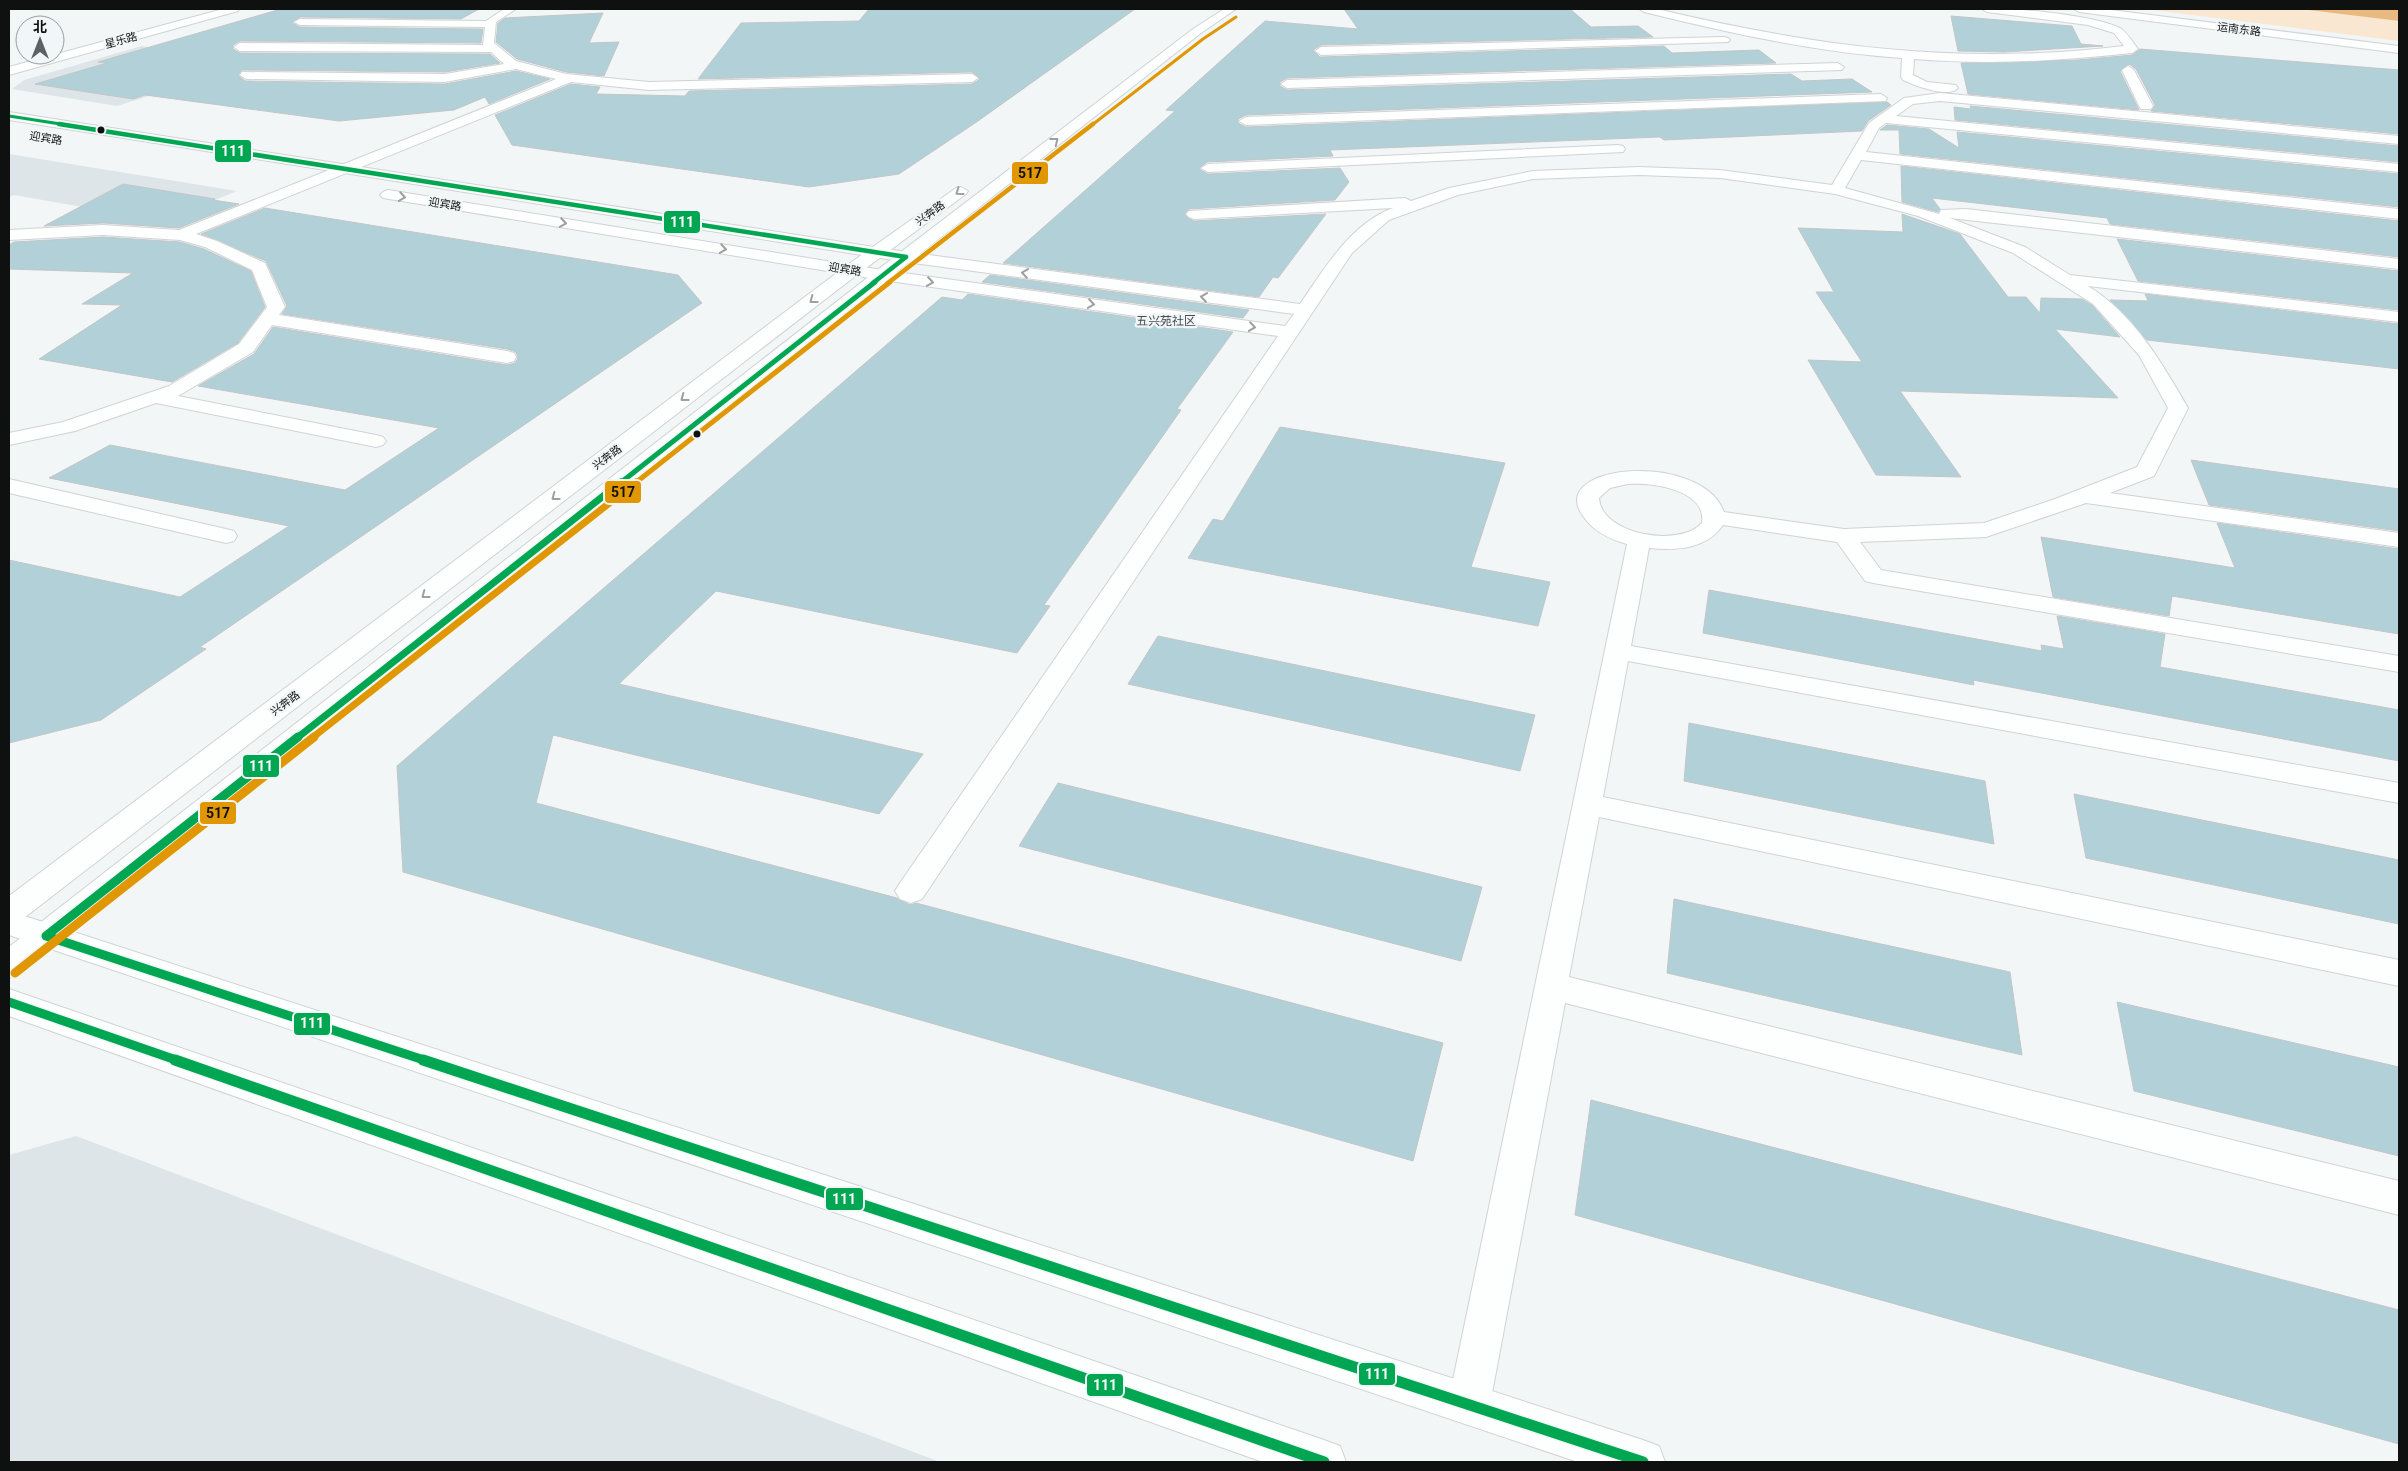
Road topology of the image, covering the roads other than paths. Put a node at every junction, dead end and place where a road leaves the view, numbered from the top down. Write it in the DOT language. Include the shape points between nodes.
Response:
graph roads {
  1 [pos="210,9"];
  2 [pos="234,9"];
  3 [pos="511,9"];
  4 [pos="1211,9"];
  5 [pos="1231,9"];
  6 [pos="1247,9"];
  7 [pos="1644,9"];
  8 [pos="1987,9"];
  9 [pos="2079,9"];
  10 [pos="300,22"];
  11 [pos="490,24"];
  12 [pos="1197,31"];
  13 [pos="1724,40"];
  14 [pos="1514,46"];
  15 [pos="240,47"];
  16 [pos="65,48"];
  17 [pos="494,49"];
  18 [pos="2399,50"];
  19 [pos="1321,51"];
  20 [pos="1908,56"];
  21 [pos="516,65"];
  22 [pos="1838,67"];
  23 [pos="2128,70"];
  24 [pos="9,71"];
  25 [pos="246,75"];
  26 [pos="1544,76"];
  27 [pos="570,78"];
  28 [pos="972,78"];
  29 [pos="1287,84"];
  30 [pos="1104,86"];
  31 [pos="1881,98"];
  32 [pos="2146,106"];
  33 [pos="1577,109"];
  34 [pos="9,116"];
  35 [pos="1883,119"];
  36 [pos="1246,121"];
  37 [pos="1591,122"];
  38 [pos="2399,128"];
  39 [pos="1605,136"];
  40 [pos="2399,140"];
  41 [pos="1618,149"];
  42 [pos="1856,155"];
  43 [pos="1208,168"];
  44 [pos="2399,168"];
  45 [pos="348,169"];
  46 [pos="1640,171"];
  47 [pos="286,178"];
  48 [pos="315,183"];
  49 [pos="968,186"];
  50 [pos="344,187"];
  51 [pos="1836,190"];
  52 [pos="373,192"];
  53 [pos="1426,201"];
  54 [pos="1923,213"];
  55 [pos="1194,214"];
  56 [pos="2399,214"];
  57 [pos="9,235"];
  58 [pos="181,235"];
  59 [pos="906,257"];
  60 [pos="880,264"];
  61 [pos="2399,264"];
  62 [pos="852,270"];
  63 [pos="2064,278"];
  64 [pos="1304,310"];
  65 [pos="2399,317"];
  66 [pos="267,318"];
  67 [pos="1290,332"];
  68 [pos="508,358"];
  69 [pos="154,397"];
  70 [pos="9,439"];
  71 [pos="376,441"];
  72 [pos="9,486"];
  73 [pos="2084,495"];
  74 [pos="1715,518"];
  75 [pos="226,536"];
  76 [pos="1844,536"];
  77 [pos="1639,540"];
  78 [pos="2399,540"];
  79 [pos="1617,651"];
  80 [pos="2399,664"];
  81 [pos="2399,793"];
  82 [pos="1587,804"];
  83 [pos="911,891"];
  84 [pos="9,913"];
  85 [pos="9,923"];
  86 [pos="46,936"];
  87 [pos="9,965"];
  88 [pos="2399,973"];
  89 [pos="1551,986"];
  90 [pos="9,1002"];
  91 [pos="2399,1198"];
  92 [pos="1469,1404"];
  93 [pos="1324,1462"];
  94 [pos="1643,1462"];
  1 -- 16 [label="street, 星乐路"];
  2 -- 24 [label="street, 星乐路"];
  3 -- 11 [label="street"];
  4 -- 30 [label="street"];
  5 -- 12 [label="street"];
  6 -- 12 [label="street"];
  7 -- 20 [label="street" via="1782,40"];
  8 -- 20 [label="street" via="2089,22 2118,31 2132,50 2084,57 2018,60"];
  9 -- 18 [label="street, 运南东路"];
  10 -- 11 [label="street"];
  11 -- 17 [label="street" via="488,44"];
  59 -- 12 [label="street, one-way"];
  13 -- 14 [label="street"];
  14 -- 19 [label="street"];
  14 -- 26 [label="street"];
  15 -- 17 [label="street"];
  17 -- 21 [label="street"];
  20 -- 32 [label="street" via="1907,77 1924,85"];
  21 -- 25 [label="street" via="445,78"];
  21 -- 27 [label="street"];
  22 -- 26 [label="street"];
  23 -- 32 [label="street"];
  26 -- 29 [label="street"];
  26 -- 33 [label="street"];
  27 -- 28 [label="street" via="649,86"];
  27 -- 45 [label="street"];
  31 -- 33 [label="street"];
  32 -- 38 [label="street"];
  33 -- 36 [label="street"];
  33 -- 37 [label="street"];
  34 -- 45 [label="street, 迎宾路"];
  35 -- 40 [label="street" via="1909,101 1940,97"];
  35 -- 42 [label="street" via="1874,126"];
  35 -- 44 [label="street"];
  39 -- 41 [label="street"];
  41 -- 43 [label="street"];
  41 -- 46 [label="street"];
  42 -- 51 [label="street"];
  42 -- 56 [label="street"];
  45 -- 48 [label="street"];
  45 -- 60 [label="street, 迎宾路"];
  46 -- 51 [label="street" via="1720,174"];
  46 -- 53 [label="street" via="1533,175"];
  47 -- 48 [label="street"];
  48 -- 50 [label="street"];
  48 -- 58 [label="street"];
  49 -- 60 [label="street, 兴奔路, one-way"];
  51 -- 54 [label="street"];
  52 -- 62 [label="street, 迎宾路, one-way"];
  53 -- 55 [label="street"];
  53 -- 64 [label="street" via="1383,217 1346,250"];
  54 -- 61 [label="street" via="1966,214"];
  54 -- 63 [label="street" via="2019,250"];
  57 -- 58 [label="street" via="103,230"];
  58 -- 66 [label="street" via="211,244 259,267 276,308"];
  59 -- 60 [label="street"];
  64 -- 59 [label="street, one-way"];
  60 -- 62 [label="street, 迎宾路"];
  60 -- 67 [label="street, one-way"];
  60 -- 86 [label="street"];
  62 -- 84 [label="street, 兴奔路, one-way"];
  63 -- 65 [label="street"];
  63 -- 73 [label="street" via="2099,300 2147,353 2178,408 2146,471"];
  64 -- 67 [label="street"];
  66 -- 68 [label="street"];
  66 -- 69 [label="street" via="246,348 176,390"];
  67 -- 83 [label="street"];
  69 -- 70 [label="street" via="68,426"];
  69 -- 71 [label="street"];
  72 -- 75 [label="street"];
  73 -- 76 [label="street" via="1986,530"];
  73 -- 78 [label="street"];
  74 -- 76 [label="street"];
  74 -- 77 [label="street" via="1712,528 1700,537 1683,542"];
  74 -- 77 [label="street" via="1712,507 1703,497 1671,481 1632,477 1600,484 1590,492 1587,501 1590,512 1601,523"];
  76 -- 80 [label="street" via="1873,576"];
  77 -- 79 [label="street"];
  79 -- 81 [label="street"];
  79 -- 82 [label="street"];
  82 -- 88 [label="street"];
  82 -- 89 [label="street"];
  85 -- 86 [label="street"];
  86 -- 87 [label="street"];
  86 -- 92 [label="street"];
  89 -- 91 [label="street"];
  89 -- 92 [label="street"];
  90 -- 93 [label="street"];
  92 -- 94 [label="street"];
}
